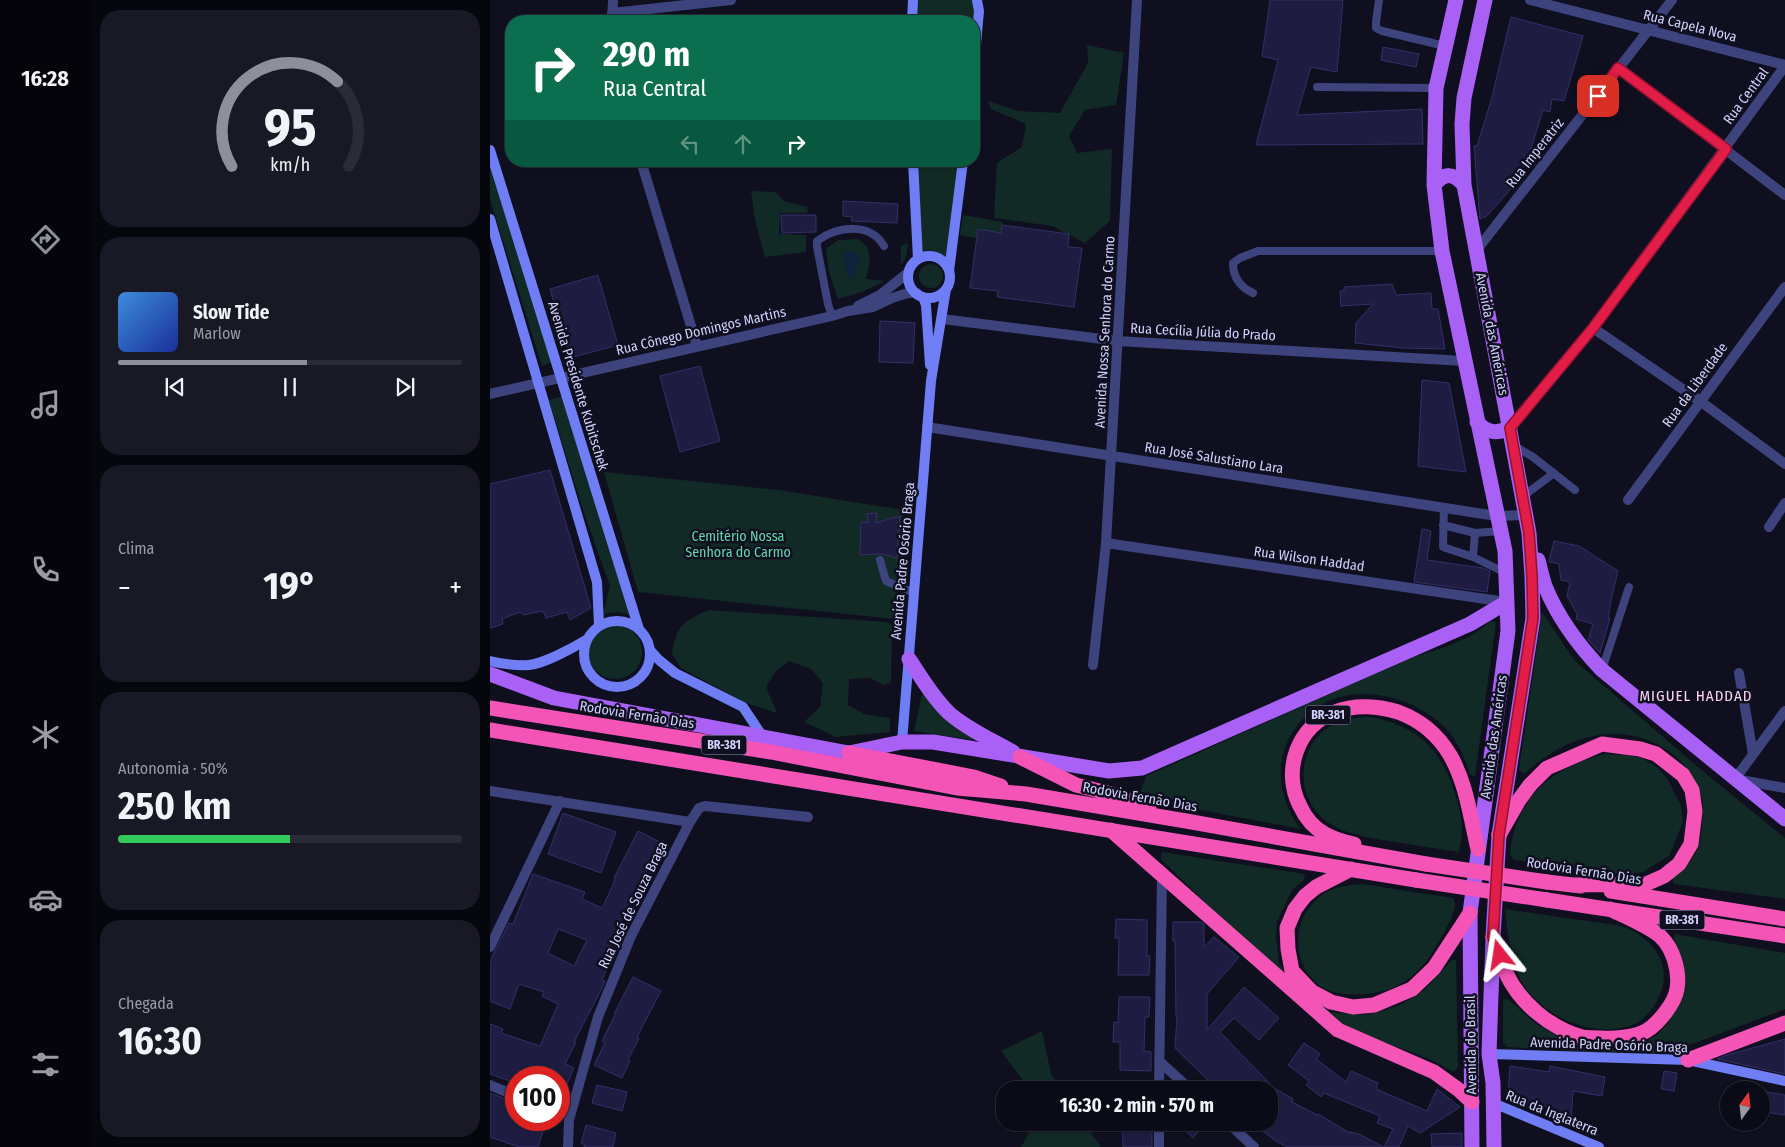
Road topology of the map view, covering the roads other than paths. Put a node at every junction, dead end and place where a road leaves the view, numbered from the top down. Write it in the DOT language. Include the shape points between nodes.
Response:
graph roads {
  1 [pos="613,0"];
  2 [pos="731,0"];
  3 [pos="913,0"];
  4 [pos="977,0"];
  5 [pos="1136,0"];
  6 [pos="1379,0"];
  7 [pos="1456,0"];
  8 [pos="1485,0"];
  9 [pos="1530,0"];
  10 [pos="1672,0"];
  11 [pos="612,15"];
  12 [pos="626,15"];
  13 [pos="912,15"];
  14 [pos="979,15"];
  15 [pos="1648,30"];
  16 [pos="1445,46"];
  17 [pos="1785,65"];
  18 [pos="1618,68"];
  19 [pos="1317,87"];
  20 [pos="1436,88"];
  21 [pos="1726,149"];
  22 [pos="490,150"];
  23 [pos="643,167"];
  24 [pos="913,167"];
  25 [pos="961,167"];
  26 [pos="1434,185"];
  27 [pos="1464,185"];
  28 [pos="1785,195"];
  29 [pos="490,219"];
  30 [pos="884,246"];
  31 [pos="1442,251"];
  32 [pos="1476,252"];
  33 [pos="918,259"];
  34 [pos="949,271"];
  35 [pos="909,272"];
  36 [pos="1785,286"];
  37 [pos="946,289"];
  38 [pos="1253,293"];
  39 [pos="920,295"];
  40 [pos="848,310"];
  41 [pos="832,316"];
  42 [pos="942,319"];
  43 [pos="1593,328"];
  44 [pos="1118,341"];
  45 [pos="697,346"];
  46 [pos="1464,361"];
  47 [pos="561,378"];
  48 [pos="931,381"];
  49 [pos="538,383"];
  50 [pos="490,394"];
  51 [pos="1700,400"];
  52 [pos="1477,422"];
  53 [pos="927,427"];
  54 [pos="1510,428"];
  55 [pos="1513,445"];
  56 [pos="1111,456"];
  57 [pos="1785,464"];
  58 [pos="1554,473"];
  59 [pos="1575,490"];
  60 [pos="1522,497"];
  61 [pos="1628,500"];
  62 [pos="1785,503"];
  63 [pos="1444,508"];
  64 [pos="1497,516"];
  65 [pos="1525,516"];
  66 [pos="1443,526"];
  67 [pos="1769,527"];
  68 [pos="1501,531"];
  69 [pos="1475,533"];
  70 [pos="1529,533"];
  71 [pos="1106,543"];
  72 [pos="1473,557"];
  73 [pos="880,560"];
  74 [pos="1506,574"];
  75 [pos="1629,587"];
  76 [pos="914,593"];
  77 [pos="1507,602"];
  78 [pos="599,625"];
  79 [pos="640,629"];
  80 [pos="586,640"];
  81 [pos="650,650"];
  82 [pos="908,659"];
  83 [pos="490,661"];
  84 [pos="1093,665"];
  85 [pos="1602,670"];
  86 [pos="1739,673"];
  87 [pos="490,674"];
  88 [pos="490,708"];
  89 [pos="1785,711"];
  90 [pos="490,730"];
  91 [pos="511,734"];
  92 [pos="763,737"];
  93 [pos="490,738"];
  94 [pos="902,742"];
  95 [pos="849,753"];
  96 [pos="1753,754"];
  97 [pos="1020,757"];
  98 [pos="1734,779"];
  99 [pos="1785,788"];
  100 [pos="490,790"];
  101 [pos="1026,794"];
  102 [pos="560,801"];
  103 [pos="808,817"];
  104 [pos="1785,819"];
  105 [pos="1186,821"];
  106 [pos="690,822"];
  107 [pos="1111,830"];
  108 [pos="1499,835"];
  109 [pos="1478,849"];
  110 [pos="1420,863"];
  111 [pos="1352,869"];
  112 [pos="1162,875"];
  113 [pos="1572,885"];
  114 [pos="1666,900"];
  115 [pos="1610,909"];
  116 [pos="1785,912"];
  117 [pos="1470,913"];
  118 [pos="1785,919"];
  119 [pos="1785,936"];
  120 [pos="1493,937"];
  121 [pos="490,947"];
  122 [pos="1785,1023"];
  123 [pos="1490,1054"];
  124 [pos="1688,1060"];
  125 [pos="1159,1061"];
  126 [pos="1159,1081"];
  127 [pos="1182,1081"];
  128 [pos="1785,1081"];
  129 [pos="490,1085"];
  130 [pos="505,1091"];
  131 [pos="1472,1102"];
  132 [pos="1494,1104"];
  133 [pos="570,1116"];
  134 [pos="569,1131"];
  135 [pos="1159,1131"];
  136 [pos="1237,1131"];
  137 [pos="568,1147"];
  138 [pos="1159,1147"];
  139 [pos="1254,1147"];
  140 [pos="1472,1147"];
  141 [pos="1494,1147"];
  142 [pos="1600,1147"];
  1 -- 11 [label="street"];
  2 -- 12 [label="street"];
  3 -- 13 [label="street"];
  4 -- 14 [label="street"];
  5 -- 44 [label="street, Avenida Nossa Senhora do Carmo"];
  6 -- 16 [label="lane" via="1376,28"];
  7 -- 16 [label="main road, Avenida das Américas"];
  8 -- 27 [label="main road, Avenida das Américas" via="1464,98"];
  9 -- 15 [label="street, Rua Capela Nova"];
  10 -- 15 [label="street, Rua Imperatriz"];
  15 -- 17 [label="street, Rua Capela Nova"];
  15 -- 18 [label="street, Rua Imperatriz"];
  16 -- 20 [label="main road, Avenida das Américas"];
  17 -- 21 [label="street, Rua Central"];
  18 -- 21 [label="street"];
  18 -- 32 [label="street, Rua Imperatriz"];
  19 -- 20 [label="lane"];
  20 -- 26 [label="main road, Avenida das Américas"];
  21 -- 28 [label="street"];
  21 -- 43 [label="street, Rua Central"];
  22 -- 47 [label="street, Avenida Presidente Kubitschek"];
  23 -- 45 [label="street"];
  24 -- 33 [label="street"];
  25 -- 34 [label="street"];
  26 -- 27 [label="main road" via="1448,175 1458,178"];
  26 -- 31 [label="main road, Avenida das Américas"];
  27 -- 32 [label="main road, Avenida das Américas"];
  29 -- 49 [label="street"];
  30 -- 41 [label="lane" via="870,232 845,228 817,241"];
  31 -- 38 [label="lane" via="1258,251 1233,263 1233,274 1243,288"];
  31 -- 46 [label="main road, Avenida das Américas"];
  32 -- 54 [label="main road, Avenida das Américas"];
  33 -- 34 [label="street" via="928,256 939,258"];
  33 -- 35 [label="street"];
  34 -- 37 [label="street"];
  35 -- 39 [label="street" via="910,284"];
  35 -- 40 [label="street" via="880,295"];
  36 -- 51 [label="street, Rua da Liberdade"];
  37 -- 39 [label="street" via="937,296"];
  37 -- 42 [label="street, Avenida Padre Osório Braga"];
  39 -- 40 [label="street, Rua Cônego Domingos Martins" via="908,293 873,307"];
  39 -- 48 [label="street, Avenida Padre Osório Braga" via="926,305"];
  40 -- 41 [label="street, Rua Cônego Domingos Martins"];
  41 -- 45 [label="street, Rua Cônego Domingos Martins"];
  42 -- 44 [label="street, Rua Cecília Júlia do Prado"];
  42 -- 48 [label="street, Avenida Padre Osório Braga"];
  43 -- 51 [label="street"];
  43 -- 54 [label="street, Rua Central"];
  44 -- 46 [label="street, Rua Cecília Júlia do Prado"];
  44 -- 56 [label="street, Avenida Nossa Senhora do Carmo"];
  45 -- 47 [label="street, Rua Cônego Domingos Martins"];
  46 -- 52 [label="main road, Avenida das Américas"];
  47 -- 49 [label="street, Rua Cônego Domingos Martins"];
  47 -- 79 [label="street, Avenida Presidente Kubitschek"];
  48 -- 53 [label="street, Avenida Padre Osório Braga"];
  49 -- 50 [label="street, Rua Cônego Domingos Martins"];
  49 -- 78 [label="street" via="597,582"];
  51 -- 57 [label="street"];
  51 -- 61 [label="street, Rua da Liberdade"];
  52 -- 54 [label="main road" via="1484,430 1492,432"];
  52 -- 64 [label="main road, Avenida das Américas"];
  53 -- 56 [label="street, Rua José Salustiano Lara"];
  53 -- 76 [label="street, Avenida Padre Osório Braga"];
  54 -- 55 [label="main road, Avenida das Américas"];
  55 -- 58 [label="lane"];
  55 -- 60 [label="main road, Avenida das Américas"];
  56 -- 63 [label="street, Rua José Salustiano Lara"];
  56 -- 71 [label="street, Avenida Nossa Senhora do Carmo"];
  58 -- 59 [label="lane"];
  58 -- 60 [label="lane"];
  60 -- 65 [label="main road, Avenida das Américas"];
  62 -- 67 [label="street"];
  63 -- 64 [label="street, Rua José Salustiano Lara"];
  63 -- 66 [label="lane"];
  64 -- 65 [label="street, Rua José Salustiano Lara"];
  64 -- 68 [label="main road, Avenida das Américas"];
  65 -- 70 [label="main road, Avenida das Américas"];
  66 -- 69 [label="lane"];
  66 -- 72 [label="lane" via="1443,547"];
  68 -- 69 [label="lane"];
  68 -- 74 [label="main road, Avenida das Américas"];
  69 -- 72 [label="lane"];
  70 -- 85 [label="main road" via="1554,604 1580,646"];
  70 -- 108 [label="main road, Avenida das Américas" via="1533,618"];
  71 -- 77 [label="street, Rua Wilson Haddad"];
  71 -- 84 [label="street, Avenida Nossa Senhora do Carmo"];
  72 -- 74 [label="lane"];
  73 -- 76 [label="lane" via="886,581"];
  74 -- 77 [label="main road, Avenida das Américas"];
  75 -- 85 [label="lane"];
  76 -- 82 [label="street, Avenida Padre Osório Braga"];
  77 -- 97 [label="main road" via="1470,624 1142,768 1109,771"];
  77 -- 109 [label="main road, Avenida das Américas" via="1508,631"];
  78 -- 79 [label="street" via="620,621"];
  78 -- 80 [label="street"];
  79 -- 81 [label="street"];
  80 -- 81 [label="street" via="583,651 588,672 606,686 617,688 628,686 645,672 650,662"];
  80 -- 83 [label="street" via="530,665"];
  81 -- 92 [label="street" via="675,673 743,707"];
  82 -- 94 [label="street, Avenida Padre Osório Braga"];
  82 -- 97 [label="main road" via="948,712"];
  85 -- 98 [label="main road"];
  86 -- 96 [label="street"];
  87 -- 92 [label="main road" via="554,698"];
  88 -- 101 [label="highway, Rodovia Fernão Dias / BR-381" via="771,752 957,788"];
  89 -- 96 [label="street"];
  90 -- 91 [label="highway, BR-381"];
  91 -- 93 [label="highway"];
  91 -- 107 [label="highway, BR-381"];
  92 -- 95 [label="main road"];
  94 -- 95 [label="main road"];
  94 -- 97 [label="main road" via="933,742"];
  95 -- 101 [label="highway" via="974,777"];
  96 -- 98 [label="street"];
  97 -- 105 [label="highway" via="1076,785"];
  98 -- 99 [label="street"];
  98 -- 104 [label="main road"];
  100 -- 102 [label="street"];
  101 -- 105 [label="highway, Rodovia Fernão Dias / BR-381"];
  102 -- 106 [label="street"];
  102 -- 121 [label="street"];
  103 -- 106 [label="street, Rua José de Souza Braga" via="705,806 699,808"];
  105 -- 110 [label="highway, Rodovia Fernão Dias / BR-381"];
  106 -- 133 [label="street, Rua José de Souza Braga" via="631,936 598,1017"];
  107 -- 111 [label="highway, BR-381"];
  107 -- 112 [label="highway"];
  108 -- 113 [label="highway" via="1519,800 1547,768 1602,744 1656,754 1683,775 1692,790 1696,811 1691,844 1679,864 1646,884"];
  108 -- 120 [label="main road, Avenida das Américas"];
  109 -- 110 [label="highway, BR-381" via="1461,777 1450,754 1424,725 1407,715 1369,706 1349,708 1322,719 1310,728 1295,754 1292,784 1303,812 1312,824 1340,840"];
  109 -- 117 [label="main road, Avenida das Américas"];
  110 -- 113 [label="highway, Rodovia Fernão Dias / BR-381, bridge"];
  111 -- 115 [label="highway, BR-381, bridge"];
  111 -- 117 [label="highway" via="1305,896 1287,928 1292,971 1312,992 1331,1002 1353,1007 1374,1005 1412,989 1434,968"];
  112 -- 125 [label="street"];
  112 -- 131 [label="highway" via="1338,1030 1434,1072"];
  113 -- 114 [label="highway, Rodovia Fernão Dias / BR-381"];
  114 -- 116 [label="highway, BR-381"];
  114 -- 118 [label="highway, Rodovia Fernão Dias / BR-381"];
  115 -- 119 [label="highway, BR-381"];
  115 -- 120 [label="highway" via="1660,936 1671,950 1676,967 1677,990 1668,1010 1646,1032 1609,1039 1583,1037 1560,1028 1537,1013 1518,993 1506,974"];
  117 -- 131 [label="main road, Avenida do Brasil"];
  120 -- 123 [label="main road, Avenida do Brasil"];
  122 -- 124 [label="highway"];
  123 -- 124 [label="street, Avenida Padre Osório Braga"];
  123 -- 132 [label="main road, Avenida do Brasil"];
  124 -- 128 [label="street, Avenida Padre Osório Braga"];
  125 -- 126 [label="street"];
  125 -- 127 [label="street"];
  129 -- 130 [label="street"];
  131 -- 140 [label="main road, Avenida do Brasil"];
  132 -- 141 [label="main road, Avenida do Brasil"];
  132 -- 142 [label="street, Rua da Inglaterra"];
  134 -- 137 [label="street, Rua José de Souza Braga"];
  135 -- 138 [label="street"];
  136 -- 139 [label="street"];
}
